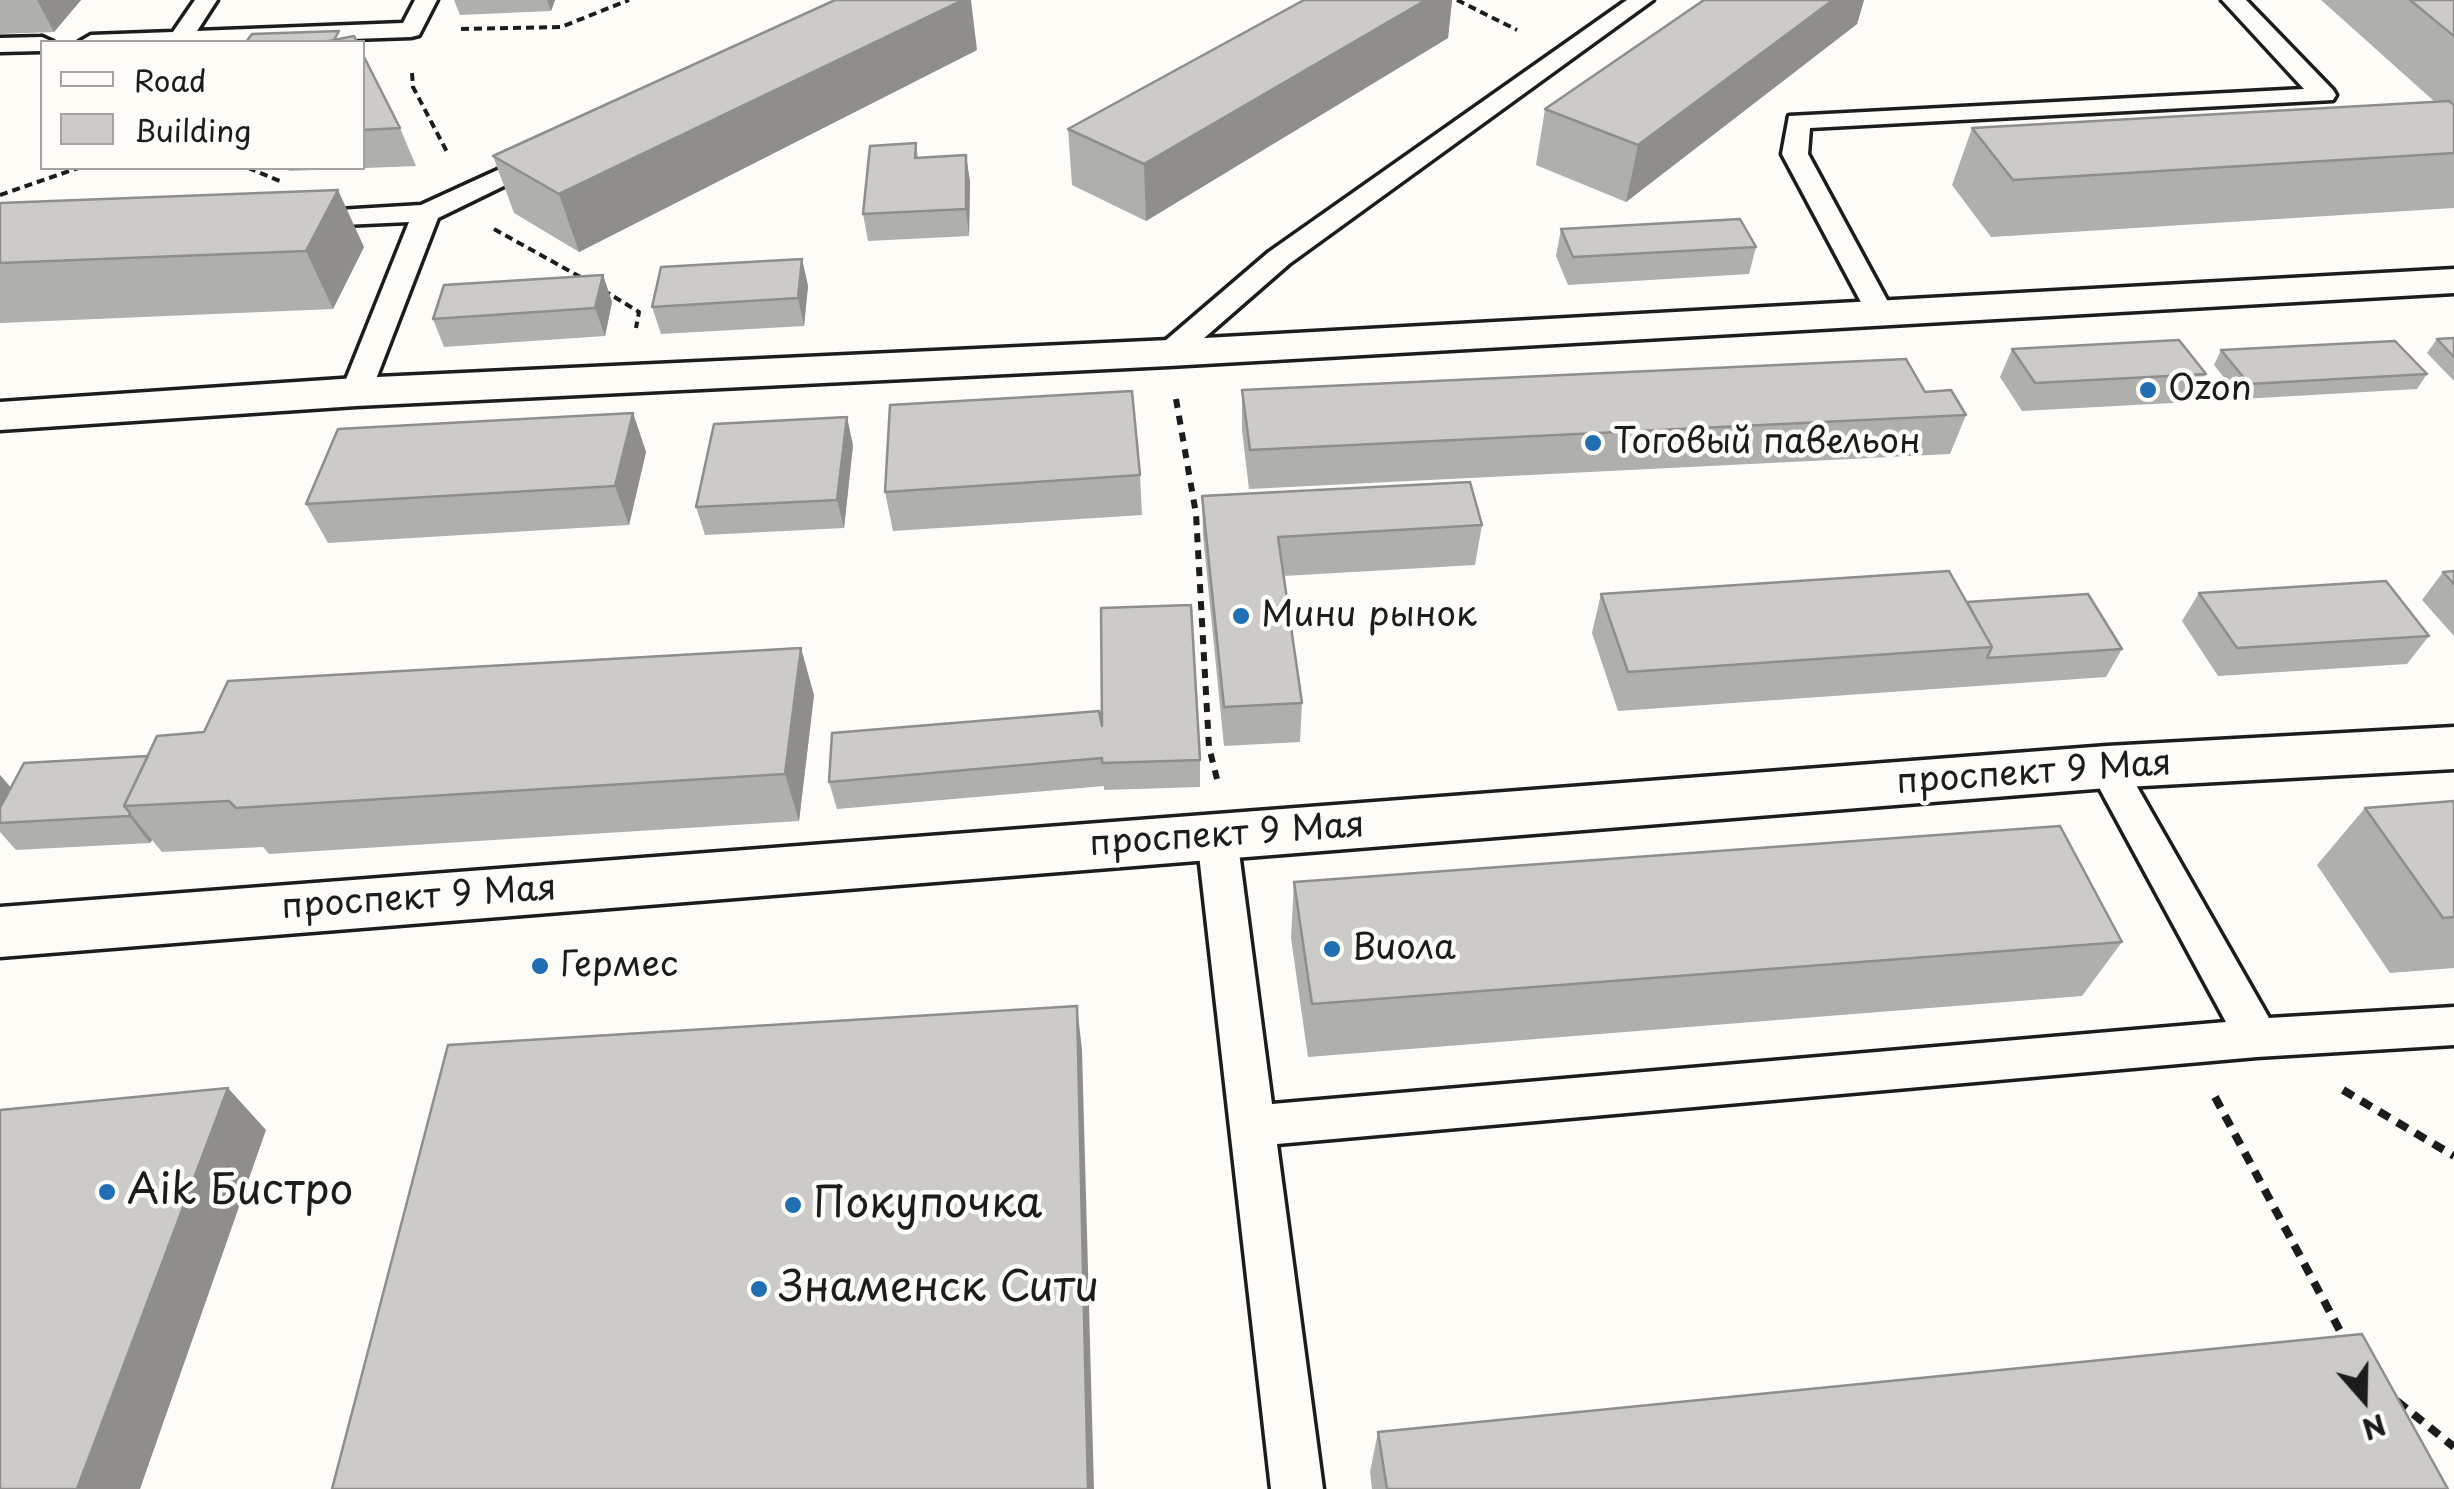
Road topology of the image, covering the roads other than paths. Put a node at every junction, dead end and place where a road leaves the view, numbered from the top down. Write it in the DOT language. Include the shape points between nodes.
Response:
graph roads {
  1 [pos="206,0"];
  2 [pos="426,0"];
  3 [pos="1642,0"];
  4 [pos="2232,0"];
  5 [pos="180,40"];
  6 [pos="40,44"];
  7 [pos="0,45"];
  8 [pos="575,142"];
  9 [pos="447,203"];
  10 [pos="271,220"];
  11 [pos="2454,281"];
  12 [pos="1880,313"];
  13 [pos="1169,353"];
  14 [pos="356,392"];
  15 [pos="0,416"];
  16 [pos="2454,748"];
  17 [pos="2108,767"];
  18 [pos="1218,811"];
  19 [pos="0,932"];
  20 [pos="2454,1026"];
  21 [pos="2257,1038"];
  22 [pos="1251,1126"];
  23 [pos="1296,1489"];
  1 -- 5 [label="lane"];
  2 -- 5 [label="lane" via="411,30"];
  3 -- 13 [label="lane" via="1279,258"];
  4 -- 12 [label="lane" via="2324,95 1798,121 1796,154"];
  6 -- 7 [label="lane"];
  8 -- 9 [label="lane"];
  9 -- 10 [label="lane"];
  9 -- 14 [label="lane"];
  11 -- 12 [label="street"];
  12 -- 13 [label="street"];
  13 -- 14 [label="street"];
  14 -- 15 [label="street"];
  16 -- 17 [label="street, проспект 9 Мая"];
  17 -- 18 [label="street, проспект 9 Мая"];
  17 -- 21 [label="lane"];
  18 -- 19 [label="street, проспект 9 Мая"];
  18 -- 22 [label="lane"];
  20 -- 21 [label="lane"];
  21 -- 22 [label="lane"];
  22 -- 23 [label="lane"];
}
